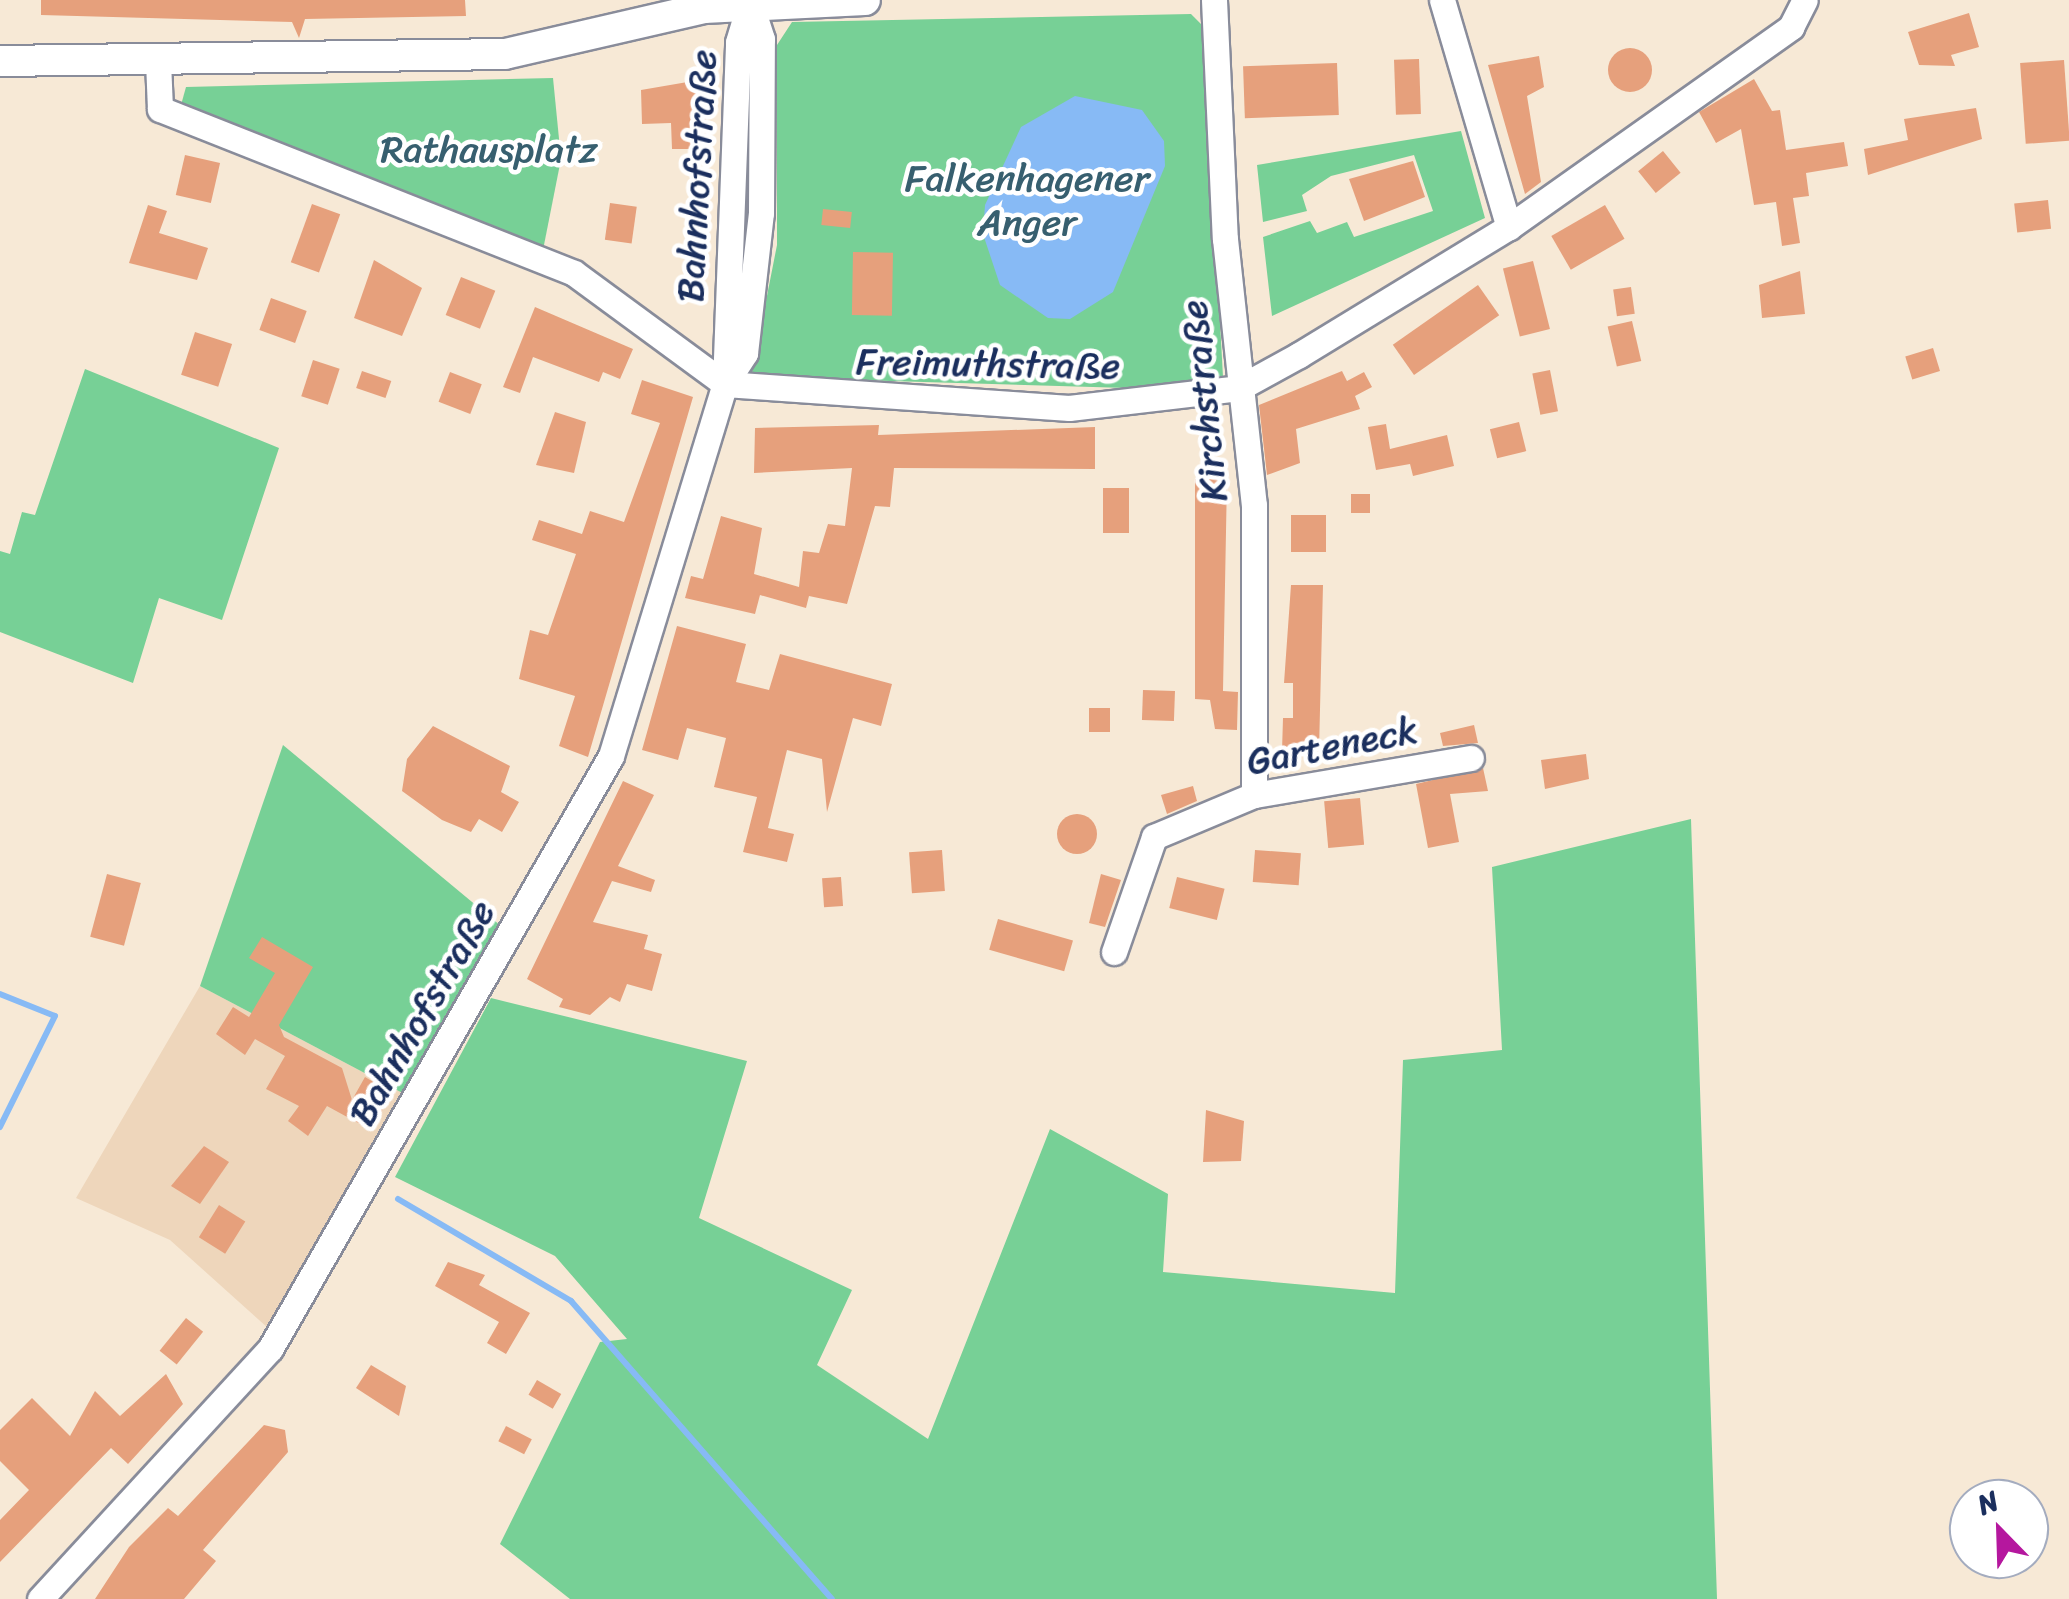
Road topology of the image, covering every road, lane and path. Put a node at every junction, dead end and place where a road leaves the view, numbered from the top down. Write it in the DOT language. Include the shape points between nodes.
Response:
graph roads {
  1 [pos="865,0"];
  2 [pos="1214,0"];
  3 [pos="1442,0"];
  4 [pos="1805,0"];
  5 [pos="750,1"];
  6 [pos="0,61"];
  7 [pos="158,61"];
  8 [pos="1509,226"];
  9 [pos="726,384"];
  10 [pos="1239,388"];
  11 [pos="1471,758"];
  12 [pos="1254,795"];
  13 [pos="1114,952"];
  14 [pos="40,1599"];
  1 -- 5 [label="main road"];
  2 -- 10 [label="street, Kirchstraße"];
  3 -- 8 [label="street"];
  4 -- 8 [label="street, Freimuthstraße" via="1791,27"];
  5 -- 7 [label="main road" via="505,54"];
  5 -- 9 [label="street, Bahnhofstraße" via="762,38 761,212 744,354"];
  6 -- 7 [label="main road"];
  7 -- 9 [label="street" via="160,108 574,273"];
  8 -- 10 [label="street, Freimuthstraße"];
  9 -- 10 [label="street, Freimuthstraße" via="1069,408"];
  9 -- 14 [label="street, Bahnhofstraße" via="611,756 581,813 270,1348"];
  10 -- 12 [label="street, Kirchstraße" via="1254,505"];
  11 -- 12 [label="street, Garteneck"];
  12 -- 13 [label="street, Garteneck" via="1154,837"];
}
